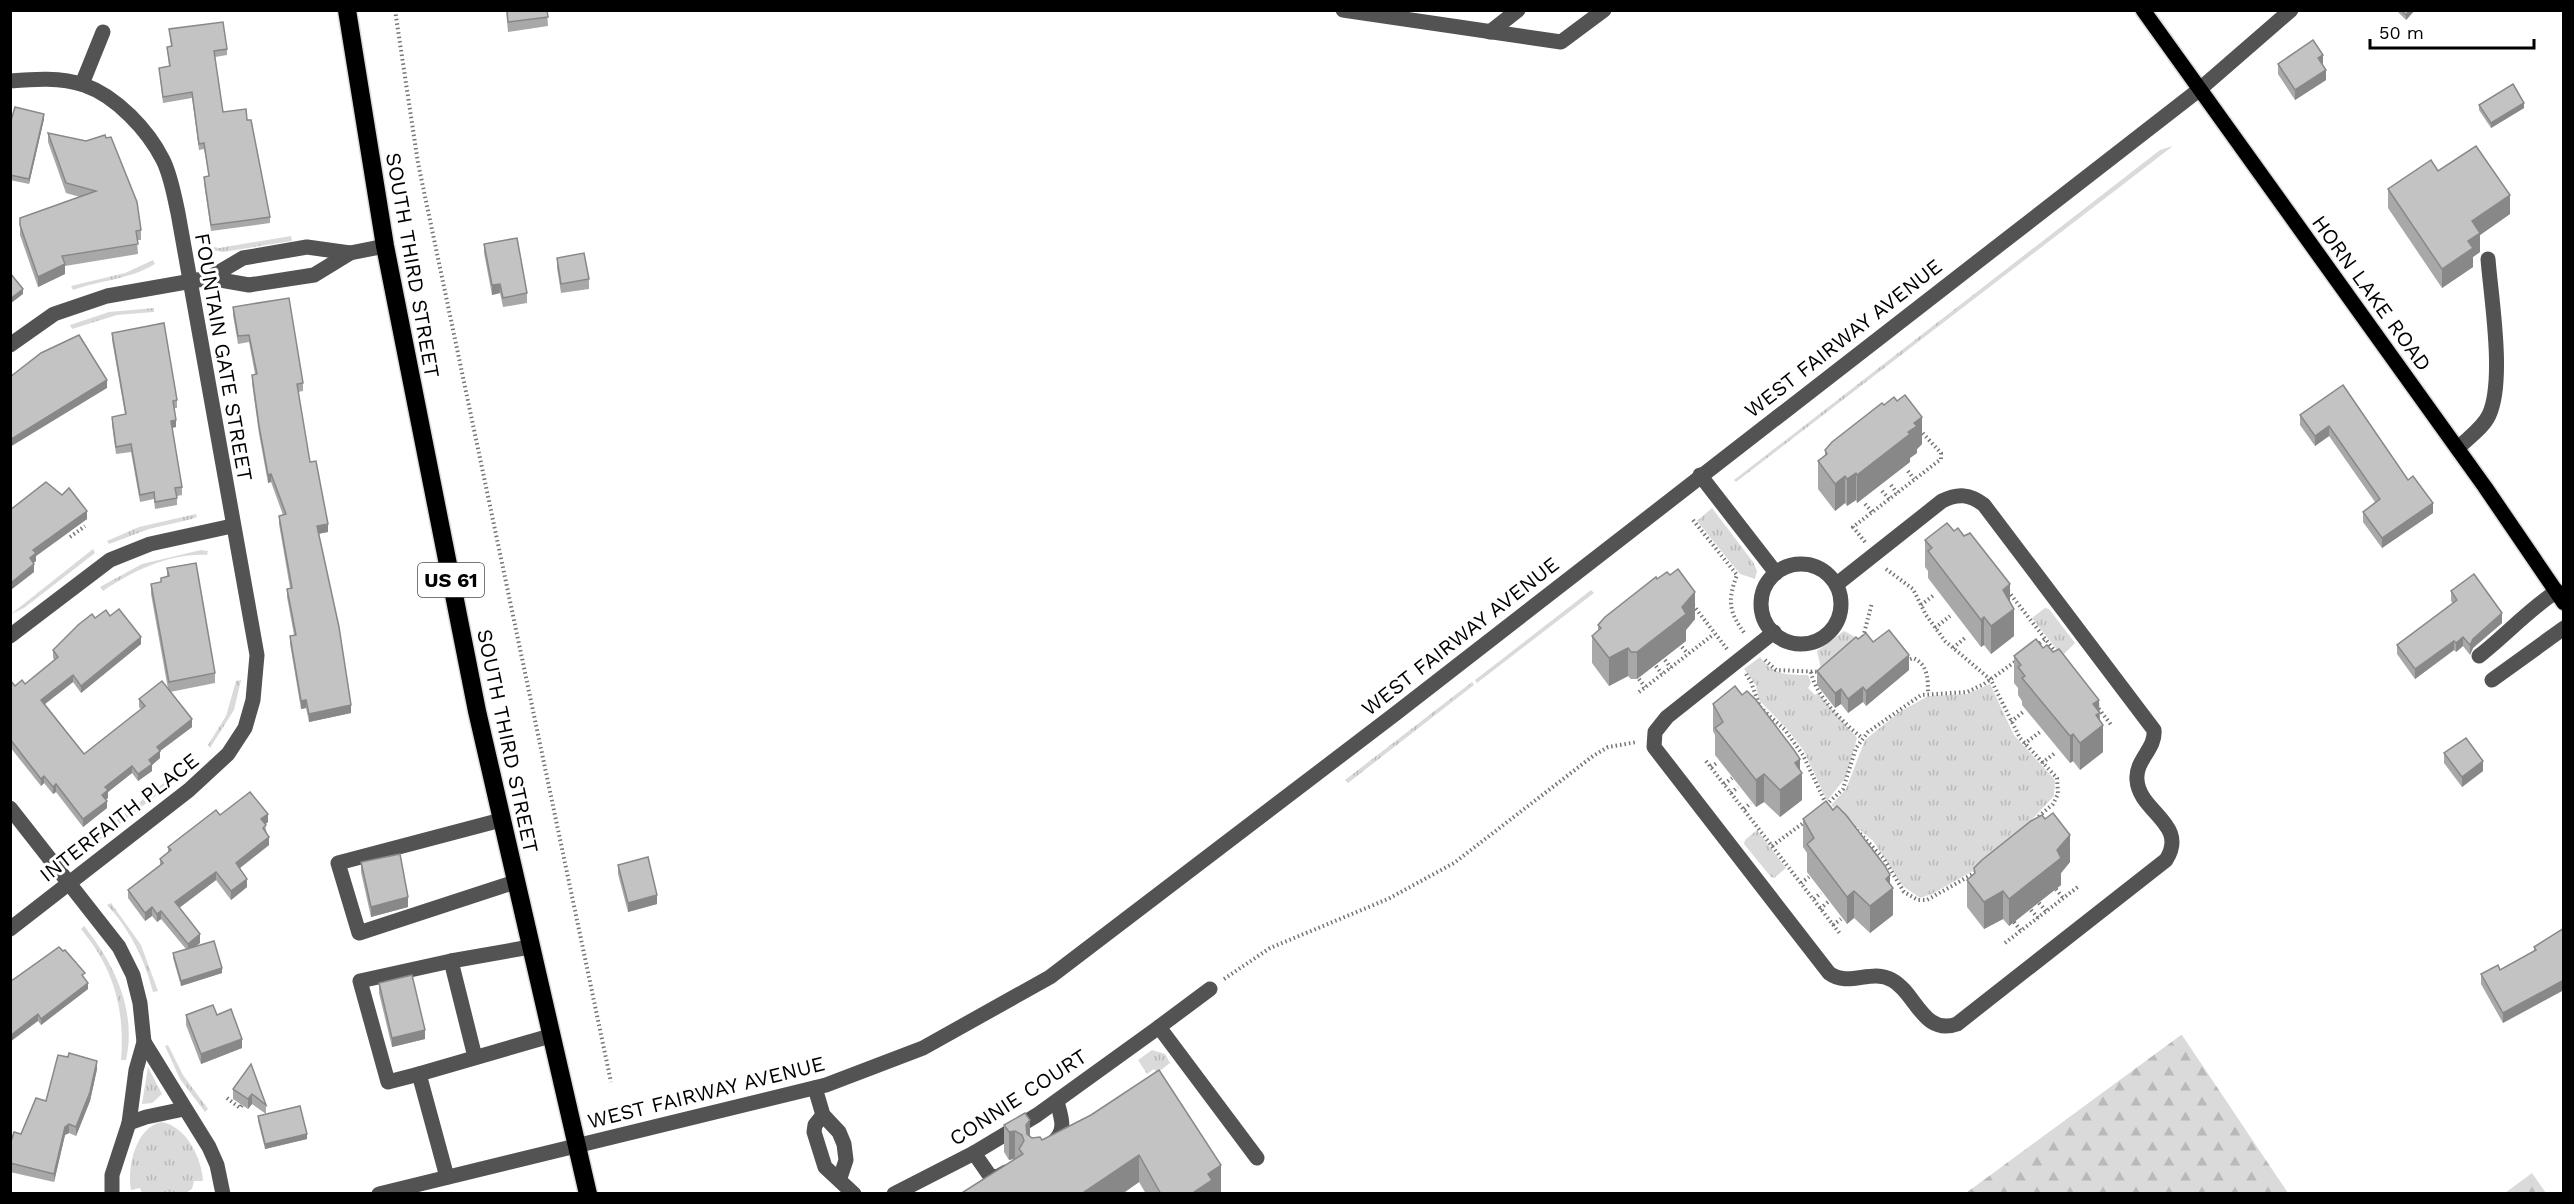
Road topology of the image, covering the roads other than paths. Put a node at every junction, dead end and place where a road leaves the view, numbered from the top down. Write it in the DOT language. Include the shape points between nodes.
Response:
graph roads {
  1 [pos="347,10"];
  2 [pos="1343,10"];
  3 [pos="1518,10"];
  4 [pos="1604,10"];
  5 [pos="2143,10"];
  6 [pos="2291,10"];
  7 [pos="103,32"];
  8 [pos="1490,32"];
  9 [pos="10,81"];
  10 [pos="82,84"];
  11 [pos="2200,89"];
  12 [pos="385,246"];
  13 [pos="350,253"];
  14 [pos="2488,259"];
  15 [pos="209,278"];
  16 [pos="189,281"];
  17 [pos="10,345"];
  18 [pos="2458,448"];
  19 [pos="1700,475"];
  20 [pos="232,526"];
  21 [pos="1776,573"];
  22 [pos="1837,584"];
  23 [pos="2560,597"];
  24 [pos="2564,628"];
  25 [pos="1774,632"];
  26 [pos="10,636"];
  27 [pos="2479,656"];
  28 [pos="2492,680"];
  29 [pos="245,728"];
  30 [pos="10,808"];
  31 [pos="501,820"];
  32 [pos="515,882"];
  33 [pos="69,883"];
  34 [pos="10,929"];
  35 [pos="530,947"];
  36 [pos="451,961"];
  37 [pos="1210,988"];
  38 [pos="1160,1027"];
  39 [pos="550,1036"];
  40 [pos="144,1042"];
  41 [pos="475,1057"];
  42 [pos="419,1074"];
  43 [pos="816,1088"];
  44 [pos="1057,1102"];
  45 [pos="184,1109"];
  46 [pos="823,1115"];
  47 [pos="129,1124"];
  48 [pos="575,1146"];
  49 [pos="974,1153"];
  50 [pos="1035,1156"];
  51 [pos="1257,1158"];
  52 [pos="1014,1168"];
  53 [pos="447,1177"];
  54 [pos="840,1178"];
  55 [pos="112,1194"];
  56 [pos="223,1194"];
  57 [pos="379,1194"];
  58 [pos="588,1194"];
  59 [pos="854,1194"];
  60 [pos="894,1194"];
  1 -- 12 [label="highway, SOUTH THIRD STREET / US 61"];
  2 -- 8 [label="street"];
  3 -- 8 [label="street"];
  4 -- 8 [label="street" via="1561,42"];
  5 -- 11 [label="main road, HORN LAKE ROAD"];
  6 -- 11 [label="street, WEST FAIRWAY AVENUE"];
  7 -- 10 [label="street"];
  9 -- 10 [label="street"];
  10 -- 16 [label="street, FOUNTAIN GATE STREET" via="121,108 163,160 175,198"];
  11 -- 18 [label="main road, HORN LAKE ROAD"];
  11 -- 19 [label="street, WEST FAIRWAY AVENUE"];
  12 -- 13 [label="street"];
  12 -- 31 [label="highway, SOUTH THIRD STREET / US 61"];
  13 -- 15 [label="street" via="307,247 243,258"];
  13 -- 15 [label="street" via="314,275 249,285"];
  14 -- 18 [label="street" via="2496,362 2493,396 2490,414"];
  15 -- 16 [label="street"];
  16 -- 17 [label="street" via="76,305 43,321"];
  16 -- 20 [label="street, FOUNTAIN GATE STREET"];
  18 -- 23 [label="main road, HORN LAKE ROAD"];
  19 -- 21 [label="street"];
  19 -- 43 [label="street, WEST FAIRWAY AVENUE" via="1050,977 923,1048"];
  20 -- 26 [label="street" via="150,544 110,560"];
  20 -- 29 [label="street, FOUNTAIN GATE STREET" via="257,655 253,700"];
  21 -- 22 [label="street" via="1793,565 1810,565"];
  21 -- 25 [label="street" via="1766,586 1761,604 1766,622"];
  22 -- 25 [label="street" via="1840,611 1827,634 1797,643"];
  22 -- 25 [label="street" via="1942,501 1961,495 1977,500 2151,722 2155,736 2140,762 2137,783 2140,793 2172,835 2173,845 2166,860 1957,1024 1942,1027 1928,1020 1893,980 1874,975 1842,980 1829,973 1661,759 1653,742 1659,726 1671,713"];
  23 -- 27 [label="street" via="2530,609"];
  24 -- 28 [label="street"];
  29 -- 33 [label="street, INTERFAITH PLACE" via="216,767"];
  30 -- 33 [label="street"];
  31 -- 32 [label="highway, SOUTH THIRD STREET / US 61"];
  31 -- 32 [label="street" via="338,863 359,933"];
  32 -- 35 [label="highway, SOUTH THIRD STREET / US 61"];
  33 -- 34 [label="street, INTERFAITH PLACE"];
  33 -- 40 [label="street" via="127,961 140,1003"];
  35 -- 36 [label="street"];
  35 -- 39 [label="highway, SOUTH THIRD STREET / US 61"];
  36 -- 41 [label="street"];
  36 -- 42 [label="street" via="360,981 388,1082"];
  37 -- 38 [label="street, CONNIE COURT"];
  38 -- 44 [label="street, CONNIE COURT"];
  38 -- 51 [label="street"];
  39 -- 41 [label="street"];
  39 -- 48 [label="highway, SOUTH THIRD STREET / US 61"];
  40 -- 45 [label="street"];
  40 -- 47 [label="street"];
  41 -- 42 [label="street"];
  42 -- 53 [label="street"];
  43 -- 46 [label="street"];
  43 -- 48 [label="street, WEST FAIRWAY AVENUE"];
  44 -- 49 [label="street, CONNIE COURT"];
  44 -- 50 [label="street" via="1062,1132"];
  45 -- 47 [label="street"];
  45 -- 56 [label="street" via="209,1147"];
  46 -- 54 [label="street" via="844,1144 846,1160"];
  46 -- 54 [label="street" via="814,1132 825,1167"];
  47 -- 55 [label="street" via="112,1175"];
  48 -- 53 [label="street, WEST FAIRWAY AVENUE"];
  48 -- 58 [label="highway, SOUTH THIRD STREET / US 61"];
  49 -- 52 [label="street" via="990,1176 1000,1176"];
  49 -- 60 [label="street, CONNIE COURT"];
  53 -- 57 [label="street, WEST FAIRWAY AVENUE"];
  54 -- 59 [label="street"];
}
